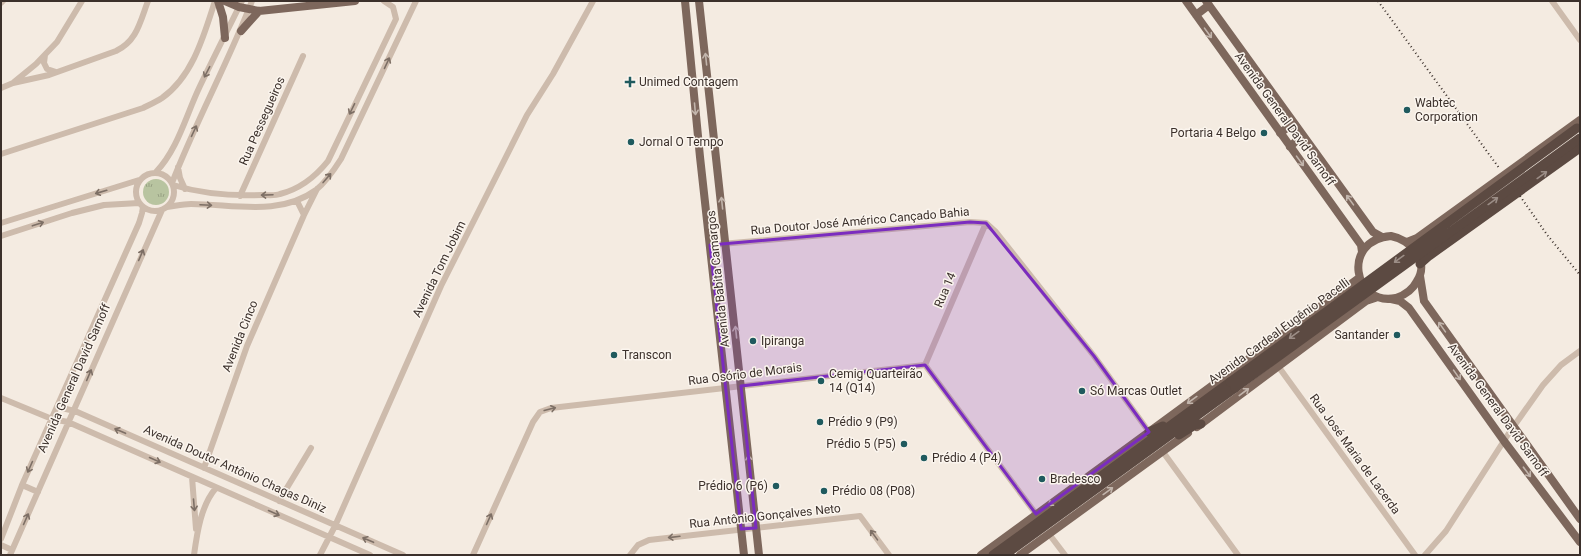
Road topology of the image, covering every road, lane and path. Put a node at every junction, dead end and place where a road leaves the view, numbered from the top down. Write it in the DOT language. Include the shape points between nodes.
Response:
graph roads {
  1 [pos="4,1"];
  2 [pos="82,1"];
  3 [pos="148,1"];
  4 [pos="215,1"];
  5 [pos="218,1"];
  6 [pos="225,1"];
  7 [pos="252,1"];
  8 [pos="355,1"];
  9 [pos="384,1"];
  10 [pos="416,1"];
  11 [pos="593,1"];
  12 [pos="685,1"];
  13 [pos="699,1"];
  14 [pos="1186,1"];
  15 [pos="1552,1"];
  16 [pos="1208,3"];
  17 [pos="1,4"];
  18 [pos="240,4"];
  19 [pos="249,10"];
  20 [pos="259,11"];
  21 [pos="1196,15"];
  22 [pos="241,31"];
  23 [pos="225,38"];
  24 [pos="1580,40"];
  25 [pos="45,54"];
  26 [pos="303,56"];
  27 [pos="58,72"];
  28 [pos="13,83"];
  29 [pos="1,88"];
  30 [pos="1294,123"];
  31 [pos="1579,125"];
  32 [pos="1280,133"];
  33 [pos="1302,135"];
  34 [pos="1580,138"];
  35 [pos="1290,147"];
  36 [pos="1580,148"];
  37 [pos="1,154"];
  38 [pos="178,167"];
  39 [pos="156,172"];
  40 [pos="139,180"];
  41 [pos="173,184"];
  42 [pos="185,189"];
  43 [pos="317,189"];
  44 [pos="240,196"];
  45 [pos="297,201"];
  46 [pos="141,205"];
  47 [pos="164,209"];
  48 [pos="304,215"];
  49 [pos="1,223"];
  50 [pos="986,223"];
  51 [pos="1,236"];
  52 [pos="1382,237"];
  53 [pos="1407,242"];
  54 [pos="726,244"];
  55 [pos="710,245"];
  56 [pos="1362,252"];
  57 [pos="1420,264"];
  58 [pos="1420,276"];
  59 [pos="1359,278"];
  60 [pos="1378,297"];
  61 [pos="1391,299"];
  62 [pos="1580,351"];
  63 [pos="925,365"];
  64 [pos="1278,366"];
  65 [pos="1232,385"];
  66 [pos="741,386"];
  67 [pos="726,388"];
  68 [pos="1,398"];
  69 [pos="57,407"];
  70 [pos="73,410"];
  71 [pos="1183,417"];
  72 [pos="52,419"];
  73 [pos="68,422"];
  74 [pos="1201,424"];
  75 [pos="1514,427"];
  76 [pos="1149,432"];
  77 [pos="1504,441"];
  78 [pos="311,448"];
  79 [pos="1163,452"];
  80 [pos="1138,458"];
  81 [pos="204,468"];
  82 [pos="192,477"];
  83 [pos="22,485"];
  84 [pos="216,488"];
  85 [pos="38,492"];
  86 [pos="1566,499"];
  87 [pos="279,501"];
  88 [pos="1580,512"];
  89 [pos="1036,514"];
  90 [pos="1580,519"];
  91 [pos="335,526"];
  92 [pos="756,528"];
  93 [pos="741,529"];
  94 [pos="197,532"];
  95 [pos="1049,534"];
  96 [pos="329,537"];
  97 [pos="1,539"];
  98 [pos="1580,542"];
  99 [pos="1,544"];
  100 [pos="11,552"];
  101 [pos="194,555"];
  102 [pos="320,555"];
  103 [pos="370,555"];
  104 [pos="403,555"];
  105 [pos="473,555"];
  106 [pos="630,555"];
  107 [pos="744,555"];
  108 [pos="759,555"];
  109 [pos="888,555"];
  110 [pos="981,555"];
  111 [pos="992,555"];
  112 [pos="1005,555"];
  113 [pos="1020,555"];
  114 [pos="1065,555"];
  115 [pos="1238,555"];
  116 [pos="1415,555"];
  117 [pos="1425,555"];
  1 -- 17 [label="street"];
  2 -- 25 [label="street" via="57,42"];
  3 -- 27 [label="street" via="134,36 126,46 116,52"];
  4 -- 37 [label="street" via="186,74 162,98 143,108"];
  5 -- 23 [label="main road"];
  6 -- 18 [label="main road"];
  7 -- 19 [label="street"];
  8 -- 20 [label="main road"];
  9 -- 44 [label="street, one-way" via="393,7 396,19 328,161 320,171 295,188 280,194"];
  43 -- 10 [label="street, one-way" via="341,159"];
  11 -- 91 [label="street, Avenida Tom Jobim" via="528,115 441,286"];
  12 -- 55 [label="main road, Avenida Babita Camargos, one-way"];
  54 -- 13 [label="main road, Avenida Babita Camargos, one-way"];
  14 -- 21 [label="main road, Avenida General David Sarnoff"];
  15 -- 24 [label="street"];
  16 -- 21 [label="main road"];
  16 -- 30 [label="main road, Avenida General David Sarnoff"];
  18 -- 19 [label="main road"];
  18 -- 23 [label="street"];
  19 -- 20 [label="main road"];
  19 -- 22 [label="street"];
  20 -- 22 [label="main road"];
  21 -- 32 [label="main road, Avenida General David Sarnoff, one-way"];
  38 -- 22 [label="street, one-way"];
  23 -- 39 [label="street, one-way" via="200,86 172,150"];
  25 -- 27 [label="street" via="44,63 47,69"];
  25 -- 28 [label="street"];
  26 -- 44 [label="street, Rua Pessegueiros"];
  27 -- 28 [label="street"];
  28 -- 29 [label="street"];
  30 -- 32 [label="main road"];
  30 -- 33 [label="main road, Avenida General David Sarnoff"];
  31 -- 53 [label="main road, Avenida Cardeal Eugênio Pacelli" via="1417,238"];
  31 -- 65 [label="highway, Avenida Cardeal Eugênio Pacelli, one-way, bridge"];
  32 -- 35 [label="main road, Avenida General David Sarnoff"];
  33 -- 35 [label="main road"];
  52 -- 33 [label="main road, Avenida General David Sarnoff, one-way" via="1373,232"];
  65 -- 34 [label="highway, Avenida Cardeal Eugênio Pacelli, one-way, bridge"];
  35 -- 56 [label="main road, Avenida General David Sarnoff, one-way" via="1361,246"];
  57 -- 36 [label="highway, one-way"];
  38 -- 41 [label="street"];
  38 -- 42 [label="street"];
  39 -- 40 [label="street" via="149,173"];
  39 -- 41 [label="street" via="166,175"];
  40 -- 46 [label="street" via="136,195"];
  40 -- 49 [label="street, one-way"];
  41 -- 42 [label="street"];
  41 -- 47 [label="street" via="174,195"];
  42 -- 44 [label="street"];
  43 -- 45 [label="street"];
  43 -- 48 [label="street, Avenida Cinco"];
  47 -- 45 [label="street, one-way" via="192,204 258,208"];
  45 -- 48 [label="street"];
  46 -- 47 [label="street" via="148,210"];
  51 -- 46 [label="street, one-way" via="104,205"];
  46 -- 69 [label="street, Avenida General David Sarnoff" via="139,223"];
  70 -- 47 [label="street, Avenida General David Sarnoff, one-way"];
  48 -- 81 [label="street, Avenida Cinco" via="247,346"];
  50 -- 54 [label="street, Rua Doutor José Américo Cançado Bahia" via="970,222"];
  50 -- 63 [label="street, Rua 14"];
  50 -- 76 [label="street, Rua Doutor José Américo Cançado Bahia" via="996,232 1094,356"];
  52 -- 53 [label="main road" via="1391,236"];
  52 -- 56 [label="main road" via="1367,245"];
  53 -- 57 [label="main road" via="1414,248"];
  54 -- 55 [label="street, Rua Doutor José Américo Cançado Bahia"];
  66 -- 54 [label="main road, Avenida Babita Camargos, one-way"];
  55 -- 67 [label="main road, Avenida Babita Camargos"];
  56 -- 59 [label="main road" via="1358,260"];
  57 -- 58 [label="main road"];
  58 -- 61 [label="main road" via="1409,291"];
  75 -- 58 [label="main road, Avenida General David Sarnoff, one-way" via="1424,301"];
  59 -- 60 [label="main road" via="1370,293"];
  59 -- 76 [label="main road, Avenida Cardeal Eugênio Pacelli, one-way"];
  60 -- 61 [label="main road"];
  60 -- 64 [label="main road" via="1366,301"];
  61 -- 77 [label="main road, Avenida General David Sarnoff, one-way" via="1400,301 1409,308"];
  62 -- 75 [label="street" via="1561,365"];
  63 -- 66 [label="street, Rua Osório de Morais"];
  63 -- 89 [label="street"];
  74 -- 64 [label="main road, one-way"];
  64 -- 116 [label="street, Rua José Maria de Lacerda"];
  65 -- 71 [label="highway, Avenida Cardeal Eugênio Pacelli"];
  65 -- 80 [label="highway, Avenida Cardeal Eugênio Pacelli"];
  66 -- 67 [label="street, Rua Osório de Morais"];
  92 -- 66 [label="main road, Avenida Babita Camargos, one-way"];
  67 -- 93 [label="main road, Avenida Babita Camargos"];
  105 -- 67 [label="street, Rua Osório de Morais, one-way" via="533,422 540,412 551,408"];
  68 -- 72 [label="street, Avenida Doutor Antônio Chagas Diniz"];
  69 -- 70 [label="street, Avenida Doutor Antônio Chagas Diniz"];
  69 -- 72 [label="street, Avenida General David Sarnoff"];
  70 -- 73 [label="street, Avenida General David Sarnoff"];
  81 -- 70 [label="street, Avenida Doutor Antônio Chagas Diniz, one-way"];
  71 -- 76 [label="highway"];
  71 -- 111 [label="highway, Avenida Cardeal Eugênio Pacelli"];
  72 -- 73 [label="street, Avenida Doutor Antônio Chagas Diniz"];
  72 -- 83 [label="street, Avenida General David Sarnoff, one-way"];
  73 -- 82 [label="street, Avenida Doutor Antônio Chagas Diniz, one-way"];
  73 -- 85 [label="street, Avenida General David Sarnoff"];
  74 -- 79 [label="main road"];
  74 -- 80 [label="highway"];
  75 -- 77 [label="street"];
  75 -- 86 [label="main road, Avenida General David Sarnoff"];
  76 -- 89 [label="main road, Avenida Cardeal Eugênio Pacelli, one-way"];
  77 -- 98 [label="main road, Avenida General David Sarnoff, one-way"];
  77 -- 117 [label="street" via="1446,531"];
  78 -- 87 [label="street"];
  95 -- 79 [label="main road, one-way"];
  79 -- 115 [label="street"];
  80 -- 112 [label="highway, Avenida Cardeal Eugênio Pacelli"];
  81 -- 87 [label="street, Avenida Doutor Antônio Chagas Diniz"];
  82 -- 84 [label="street, Avenida Doutor Antônio Chagas Diniz"];
  82 -- 94 [label="street, one-way"];
  83 -- 85 [label="street"];
  83 -- 97 [label="street, Avenida General David Sarnoff"];
  84 -- 94 [label="street" via="208,499"];
  84 -- 96 [label="street, Avenida Doutor Antônio Chagas Diniz, one-way"];
  100 -- 85 [label="street, Avenida General David Sarnoff, one-way"];
  86 -- 88 [label="main road"];
  86 -- 90 [label="main road"];
  87 -- 91 [label="street, Avenida Doutor Antônio Chagas Diniz"];
  89 -- 110 [label="main road, Avenida Cardeal Eugênio Pacelli"];
  91 -- 96 [label="street, Avenida Tom Jobim"];
  104 -- 91 [label="street, Avenida Doutor Antônio Chagas Diniz, one-way"];
  92 -- 93 [label="street, Rua Antônio Gonçalves Neto"];
  92 -- 108 [label="main road, Avenida Babita Camargos"];
  109 -- 92 [label="street, Rua Antônio Gonçalves Neto, one-way" via="860,516"];
  93 -- 106 [label="street, Rua Antônio Gonçalves Neto, one-way" via="649,540 638,545"];
  93 -- 107 [label="main road, Avenida Babita Camargos"];
  94 -- 101 [label="street"];
  95 -- 113 [label="main road"];
  95 -- 114 [label="street"];
  96 -- 102 [label="street, Avenida Tom Jobim"];
  96 -- 103 [label="street, Avenida Doutor Antônio Chagas Diniz"];
  99 -- 100 [label="street"];
}
